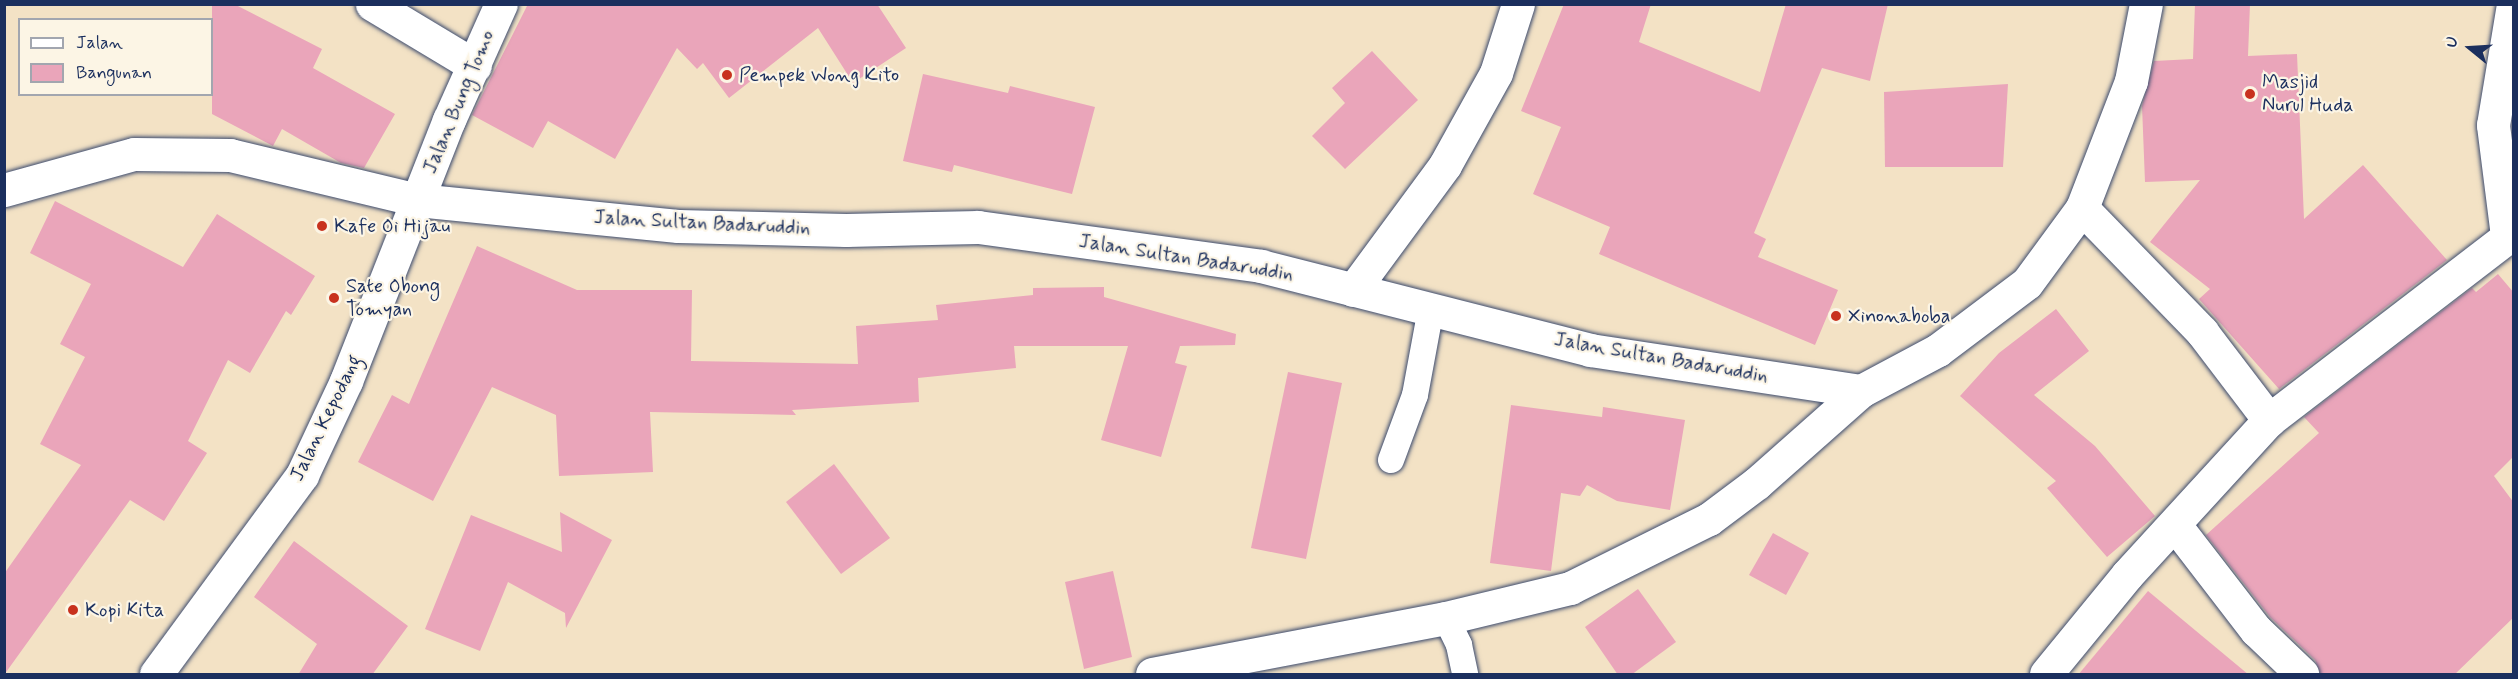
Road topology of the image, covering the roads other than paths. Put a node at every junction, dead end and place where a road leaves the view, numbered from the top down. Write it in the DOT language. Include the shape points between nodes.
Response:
graph roads {
  1 [pos="372,4"];
  2 [pos="501,4"];
  3 [pos="1518,4"];
  4 [pos="2146,4"];
  5 [pos="2513,4"];
  6 [pos="475,66"];
  7 [pos="4,190"];
  8 [pos="417,200"];
  9 [pos="2082,208"];
  10 [pos="2510,234"];
  11 [pos="1353,290"];
  12 [pos="1431,309"];
  13 [pos="1861,392"];
  14 [pos="2269,420"];
  15 [pos="1391,460"];
  16 [pos="2175,525"];
  17 [pos="1446,618"];
  18 [pos="156,675"];
  19 [pos="1152,675"];
  20 [pos="1465,675"];
  21 [pos="2046,675"];
  22 [pos="2302,675"];
  1 -- 6 [label="street"];
  2 -- 6 [label="street, Jalan Bung Tomo"];
  3 -- 11 [label="street" via="1496,73 1445,165"];
  4 -- 9 [label="street" via="2131,81"];
  5 -- 10 [label="street" via="2493,125"];
  6 -- 8 [label="street, Jalan Bung Tomo"];
  7 -- 8 [label="street, Jalan Sultan Badaruddin" via="134,154 230,155"];
  8 -- 11 [label="street, Jalan Sultan Badaruddin" via="678,226 846,230 978,227 1261,266"];
  8 -- 18 [label="street, Jalan Kepodang" via="346,381 302,475"];
  9 -- 13 [label="street" via="2027,283 1938,350"];
  9 -- 14 [label="street" via="2202,332"];
  10 -- 14 [label="street"];
  11 -- 12 [label="street, Jalan Sultan Badaruddin"];
  12 -- 13 [label="street, Jalan Sultan Badaruddin" via="1590,350"];
  12 -- 15 [label="lane" via="1415,395"];
  13 -- 17 [label="street" via="1757,483 1708,519 1570,588"];
  14 -- 16 [label="street"];
  16 -- 21 [label="street" via="2127,575"];
  16 -- 22 [label="street" via="2256,630"];
  17 -- 19 [label="street"];
  17 -- 20 [label="lane" via="1459,645"];
}
